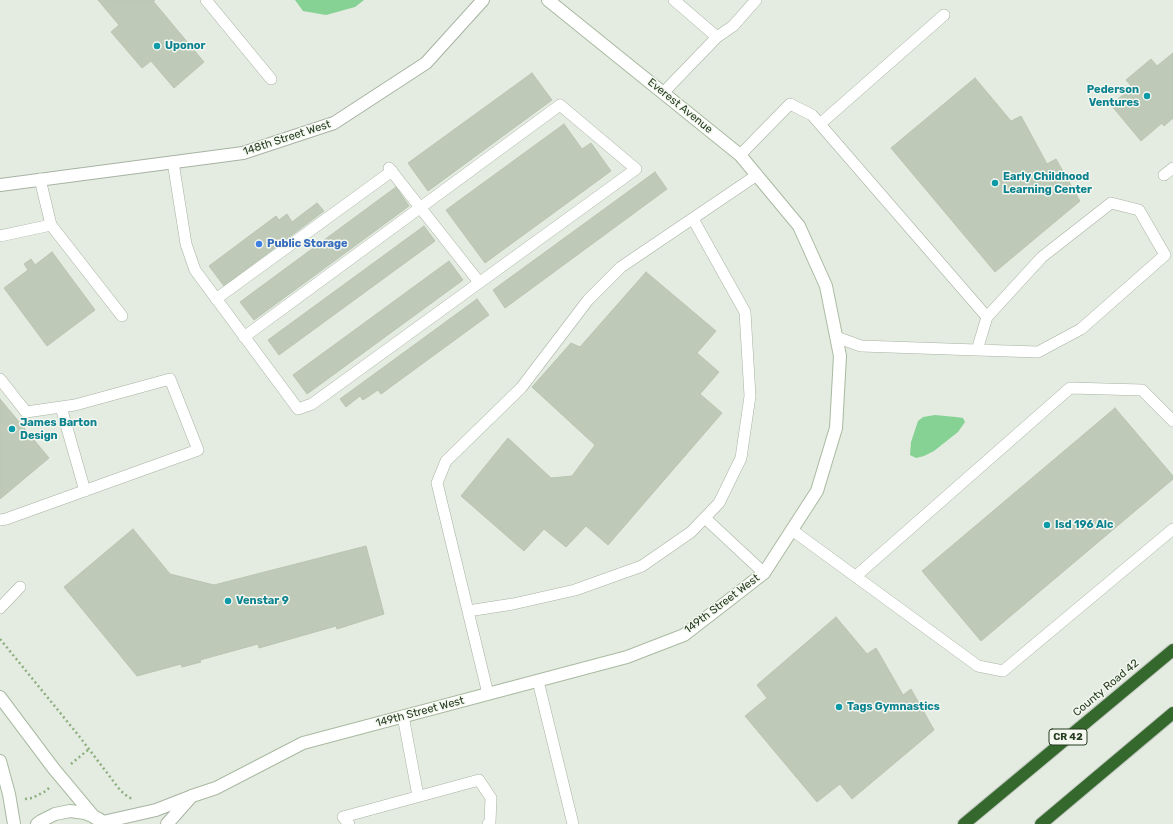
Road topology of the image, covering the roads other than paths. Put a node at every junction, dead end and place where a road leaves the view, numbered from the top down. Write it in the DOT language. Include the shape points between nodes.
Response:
graph roads {
  1 [pos="206,0"];
  2 [pos="483,0"];
  3 [pos="548,0"];
  4 [pos="674,0"];
  5 [pos="756,0"];
  6 [pos="944,15"];
  7 [pos="717,37"];
  8 [pos="271,79"];
  9 [pos="663,93"];
  10 [pos="820,124"];
  11 [pos="740,155"];
  12 [pos="173,162"];
  13 [pos="757,175"];
  14 [pos="40,179"];
  15 [pos="0,185"];
  16 [pos="421,208"];
  17 [pos="693,218"];
  18 [pos="51,225"];
  19 [pos="799,226"];
  20 [pos="0,236"];
  21 [pos="479,282"];
  22 [pos="216,299"];
  23 [pos="122,316"];
  24 [pos="987,317"];
  25 [pos="244,337"];
  26 [pos="836,337"];
  27 [pos="976,350"];
  28 [pos="0,379"];
  29 [pos="61,407"];
  30 [pos="1173,421"];
  31 [pos="85,491"];
  32 [pos="705,518"];
  33 [pos="0,520"];
  34 [pos="1173,529"];
  35 [pos="792,530"];
  36 [pos="764,573"];
  37 [pos="856,576"];
  38 [pos="20,588"];
  39 [pos="0,608"];
  40 [pos="468,611"];
  41 [pos="1173,650"];
  42 [pos="538,681"];
  43 [pos="488,694"];
  44 [pos="0,697"];
  45 [pos="1173,713"];
  46 [pos="403,716"];
  47 [pos="0,761"];
  48 [pos="192,796"];
  49 [pos="418,796"];
  50 [pos="101,821"];
  51 [pos="14,824"];
  52 [pos="37,824"];
  53 [pos="167,824"];
  54 [pos="349,824"];
  55 [pos="488,824"];
  56 [pos="572,824"];
  57 [pos="964,824"];
  58 [pos="1041,824"];
  1 -- 8 [label="lane"];
  2 -- 12 [label="street, 148th Street West" via="426,63 334,123 243,153"];
  3 -- 9 [label="street, Everest Avenue"];
  4 -- 7 [label="lane"];
  5 -- 7 [label="lane" via="733,26"];
  6 -- 10 [label="lane"];
  7 -- 9 [label="lane"];
  9 -- 11 [label="street, Everest Avenue"];
  10 -- 11 [label="lane" via="812,115 790,104"];
  10 -- 24 [label="lane"];
  11 -- 13 [label="street, Everest Avenue"];
  12 -- 14 [label="street, 148th Street West"];
  12 -- 22 [label="lane" via="186,244 192,264"];
  13 -- 17 [label="lane"];
  13 -- 19 [label="street, Everest Avenue"];
  14 -- 15 [label="street, 148th Street West"];
  14 -- 18 [label="lane"];
  16 -- 21 [label="lane"];
  16 -- 21 [label="lane" via="560,105 636,169"];
  16 -- 22 [label="lane" via="391,170"];
  16 -- 25 [label="lane"];
  17 -- 32 [label="lane" via="745,312 750,396 741,458 719,503"];
  17 -- 40 [label="lane" via="621,267 588,300 521,388 446,461 437,483"];
  18 -- 20 [label="lane"];
  18 -- 23 [label="lane"];
  19 -- 26 [label="street, 149th Street West" via="826,286"];
  21 -- 25 [label="lane" via="312,404 298,410"];
  22 -- 25 [label="lane"];
  24 -- 27 [label="lane"];
  24 -- 27 [label="lane" via="1042,258 1111,203 1139,210 1165,255 1081,329 1038,352"];
  26 -- 27 [label="lane" via="861,346"];
  26 -- 35 [label="street, 149th Street West" via="840,356 836,428 817,491"];
  28 -- 29 [label="lane" via="26,412"];
  29 -- 31 [label="lane"];
  29 -- 31 [label="lane" via="170,379 198,450"];
  30 -- 37 [label="lane" via="1142,390 1070,388"];
  31 -- 33 [label="lane"];
  32 -- 36 [label="lane"];
  32 -- 40 [label="lane" via="691,532 642,566 575,590"];
  34 -- 37 [label="lane" via="1003,671 978,666"];
  35 -- 36 [label="street, 149th Street West"];
  35 -- 37 [label="lane"];
  36 -- 42 [label="street, 149th Street West" via="684,635 627,657"];
  38 -- 39 [label="lane"];
  40 -- 43 [label="lane"];
  41 -- 57 [label="highway, County Road 42 / CR 42"];
  42 -- 43 [label="street, 149th Street West"];
  42 -- 56 [label="lane"];
  43 -- 46 [label="street, 149th Street West"];
  44 -- 50 [label="street" via="54,769"];
  45 -- 58 [label="highway"];
  46 -- 48 [label="street, 149th Street West" via="303,742 216,788"];
  46 -- 49 [label="lane"];
  47 -- 51 [label="street"];
  48 -- 50 [label="street, 149th Street West" via="147,812"];
  48 -- 53 [label="street"];
  49 -- 54 [label="lane" via="342,817"];
  49 -- 55 [label="lane" via="479,780 491,798"];
  50 -- 52 [label="street" via="85,813 70,811 55,814"];
}
